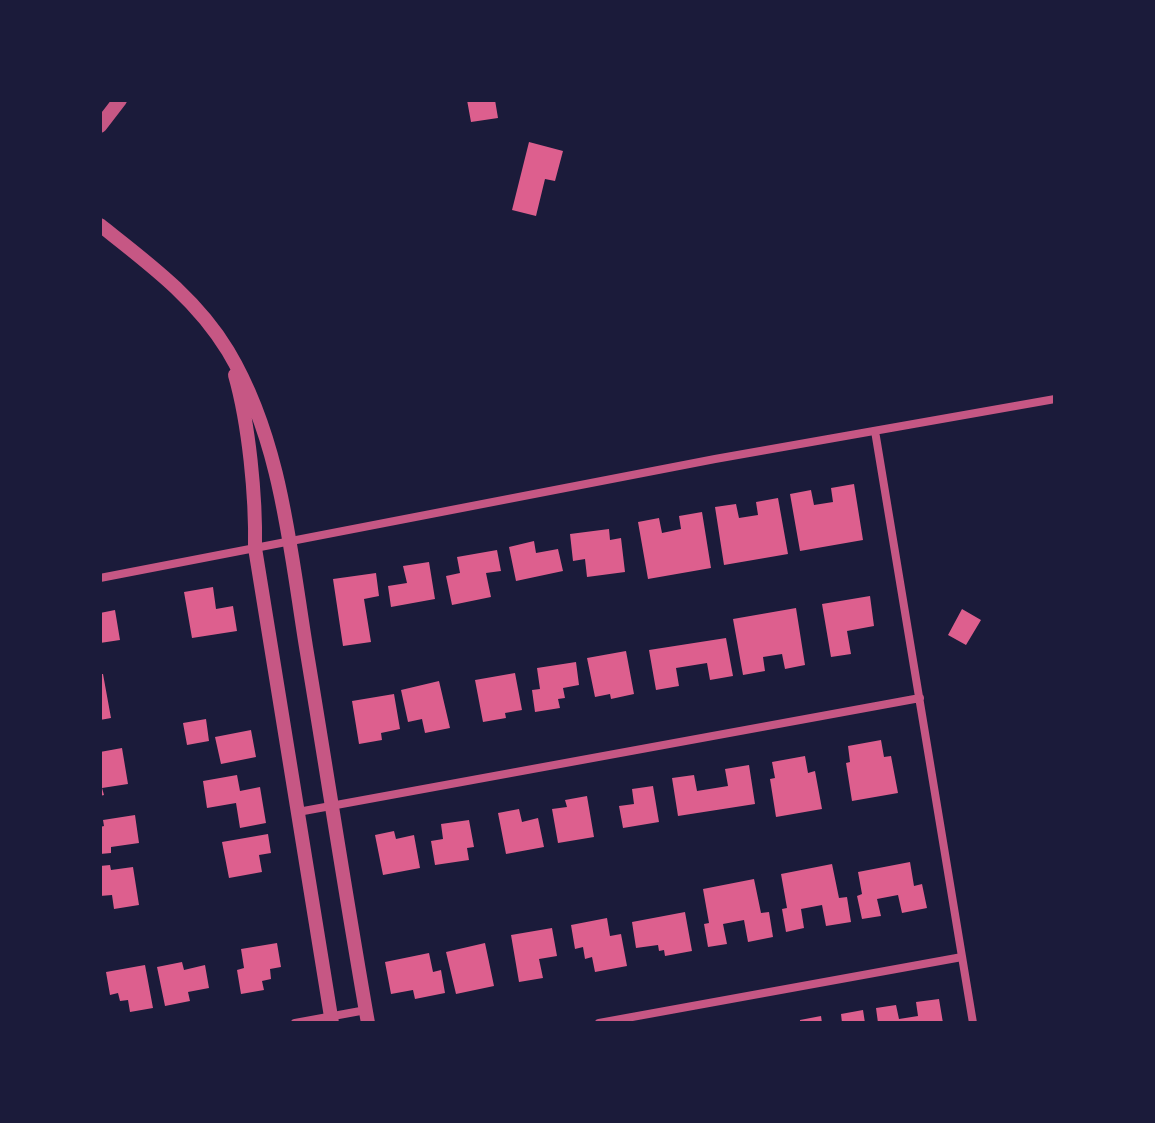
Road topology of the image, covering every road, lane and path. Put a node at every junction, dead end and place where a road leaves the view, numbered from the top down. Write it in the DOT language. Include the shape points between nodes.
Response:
graph roads {
  1 [pos="120,100"];
  2 [pos="100,126"];
  3 [pos="100,225"];
  4 [pos="228,352"];
  5 [pos="1055,399"];
  6 [pos="875,431"];
  7 [pos="289,542"];
  8 [pos="255,548"];
  9 [pos="100,578"];
  10 [pos="920,698"];
  11 [pos="332,807"];
  12 [pos="298,812"];
  13 [pos="962,957"];
  14 [pos="367,1017"];
  15 [pos="331,1020"];
  16 [pos="295,1023"];
  17 [pos="599,1023"];
  18 [pos="973,1023"];
  1 -- 2 [label="street"];
  3 -- 4 [label="street" via="184,294"];
  4 -- 7 [label="street" via="257,408"];
  4 -- 8 [label="street" via="246,439"];
  5 -- 6 [label="street"];
  6 -- 7 [label="street"];
  6 -- 10 [label="street"];
  7 -- 8 [label="street"];
  7 -- 11 [label="street"];
  8 -- 9 [label="street"];
  8 -- 12 [label="street"];
  10 -- 11 [label="street"];
  10 -- 13 [label="street"];
  11 -- 12 [label="street"];
  11 -- 14 [label="street"];
  12 -- 15 [label="street"];
  13 -- 17 [label="street"];
  13 -- 18 [label="street"];
  14 -- 15 [label="street"];
  15 -- 16 [label="street"];
}
